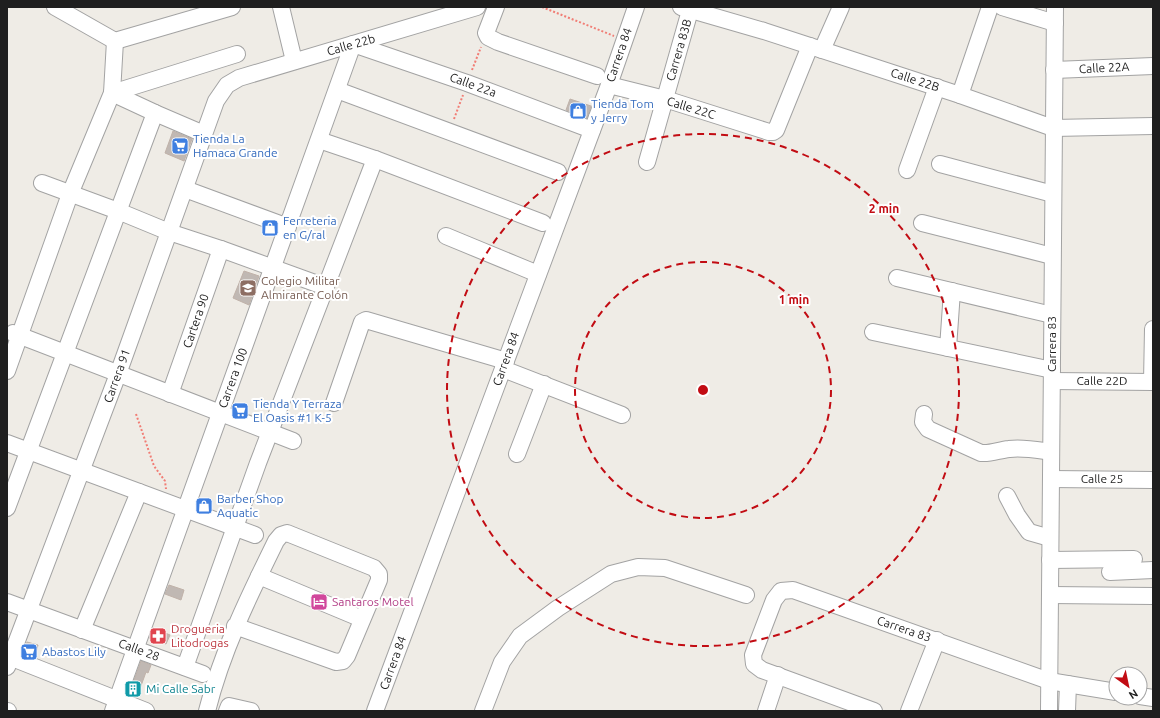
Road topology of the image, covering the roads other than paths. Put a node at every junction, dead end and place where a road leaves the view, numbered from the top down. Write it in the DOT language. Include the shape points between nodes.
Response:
graph roads {
  1 [pos="54,7"];
  2 [pos="232,7"];
  3 [pos="281,7"];
  4 [pos="496,7"];
  5 [pos="636,7"];
  6 [pos="841,7"];
  7 [pos="990,7"];
  8 [pos="1002,7"];
  9 [pos="468,8"];
  10 [pos="687,8"];
  11 [pos="1055,15"];
  12 [pos="115,41"];
  13 [pos="353,44"];
  14 [pos="816,48"];
  15 [pos="237,54"];
  16 [pos="294,61"];
  17 [pos="1153,66"];
  18 [pos="1054,70"];
  19 [pos="603,80"];
  20 [pos="227,86"];
  21 [pos="937,87"];
  22 [pos="337,90"];
  23 [pos="112,93"];
  24 [pos="960,95"];
  25 [pos="665,99"];
  26 [pos="155,113"];
  27 [pos="1153,126"];
  28 [pos="1054,128"];
  29 [pos="592,130"];
  30 [pos="204,134"];
  31 [pos="319,140"];
  32 [pos="375,159"];
  33 [pos="647,162"];
  34 [pos="940,164"];
  35 [pos="907,170"];
  36 [pos="558,172"];
  37 [pos="42,183"];
  38 [pos="185,190"];
  39 [pos="70,194"];
  40 [pos="1053,194"];
  41 [pos="118,211"];
  42 [pos="543,223"];
  43 [pos="922,223"];
  44 [pos="288,227"];
  45 [pos="169,232"];
  46 [pos="446,236"];
  47 [pos="221,249"];
  48 [pos="1052,256"];
  49 [pos="273,268"];
  50 [pos="538,274"];
  51 [pos="897,278"];
  52 [pos="326,288"];
  53 [pos="952,291"];
  54 [pos="1052,315"];
  55 [pos="1153,329"];
  56 [pos="873,332"];
  57 [pos="16,334"];
  58 [pos="948,348"];
  59 [pos="65,353"];
  60 [pos="504,365"];
  61 [pos="7,371"];
  62 [pos="118,374"];
  63 [pos="1052,376"];
  64 [pos="1152,382"];
  65 [pos="544,384"];
  66 [pos="170,394"];
  67 [pos="334,403"];
  68 [pos="220,413"];
  69 [pos="924,414"];
  70 [pos="622,415"];
  71 [pos="270,432"];
  72 [pos="293,441"];
  73 [pos="7,443"];
  74 [pos="28,451"];
  75 [pos="1051,452"];
  76 [pos="517,454"];
  77 [pos="81,470"];
  78 [pos="1051,479"];
  79 [pos="1153,480"];
  80 [pos="139,492"];
  81 [pos="1007,496"];
  82 [pos="7,508"];
  83 [pos="186,509"];
  84 [pos="235,527"];
  85 [pos="255,535"];
  86 [pos="1050,538"];
  87 [pos="1134,559"];
  88 [pos="1050,560"];
  89 [pos="1153,570"];
  90 [pos="1110,572"];
  91 [pos="259,576"];
  92 [pos="746,594"];
  93 [pos="1050,595"];
  94 [pos="1153,596"];
  95 [pos="7,602"];
  96 [pos="29,610"];
  97 [pos="362,619"];
  98 [pos="240,624"];
  99 [pos="82,630"];
  100 [pos="937,640"];
  101 [pos="135,649"];
  102 [pos="8,661"];
  103 [pos="185,667"];
  104 [pos="203,674"];
  105 [pos="778,675"];
  106 [pos="1049,681"];
  107 [pos="1068,684"];
  108 [pos="1108,690"];
  109 [pos="115,705"];
  110 [pos="146,711"];
  111 [pos="207,711"];
  112 [pos="216,711"];
  113 [pos="228,711"];
  114 [pos="251,711"];
  115 [pos="375,711"];
  116 [pos="483,711"];
  117 [pos="766,711"];
  118 [pos="874,711"];
  119 [pos="909,711"];
  120 [pos="1049,711"];
  121 [pos="1067,711"];
  1 -- 12 [label="street"];
  2 -- 12 [label="street"];
  3 -- 16 [label="street"];
  4 -- 19 [label="street, Calle 22C" via="486,33 488,37"];
  5 -- 19 [label="street, Carrera 84" via="624,40"];
  6 -- 14 [label="street"];
  7 -- 24 [label="street"];
  8 -- 11 [label="street"];
  9 -- 13 [label="street, Calle 22b"];
  10 -- 14 [label="street, Calle 22B"];
  10 -- 25 [label="street, Carrera 83B"];
  11 -- 18 [label="street, Carrera 83"];
  12 -- 23 [label="street"];
  13 -- 16 [label="street, Calle 22b"];
  13 -- 22 [label="street, Carrera 100"];
  13 -- 29 [label="street, Calle 22a" via="467,82"];
  14 -- 21 [label="street, Calle 22B"];
  14 -- 25 [label="street, Calle 22C" via="773,132"];
  15 -- 23 [label="street"];
  16 -- 20 [label="street, Calle 22b" via="239,78"];
  17 -- 18 [label="street, Calle 22A"];
  18 -- 28 [label="street, Carrera 83"];
  19 -- 25 [label="street, Calle 22C"];
  19 -- 29 [label="street, Carrera 84"];
  20 -- 30 [label="street, Carrera 91" via="216,101"];
  21 -- 24 [label="street, Calle 22B"];
  21 -- 35 [label="street"];
  22 -- 31 [label="street, Carrera 100"];
  22 -- 36 [label="street"];
  23 -- 26 [label="street"];
  23 -- 39 [label="street"];
  24 -- 28 [label="street, Calle 22B"];
  25 -- 33 [label="street, Carrera 83B"];
  26 -- 30 [label="street"];
  26 -- 41 [label="street"];
  27 -- 28 [label="street, Calle 22B"];
  28 -- 40 [label="street, Carrera 83"];
  29 -- 50 [label="street, Carrera 84"];
  30 -- 38 [label="street, Carrera 91"];
  31 -- 32 [label="street"];
  31 -- 44 [label="street, Carrera 100"];
  32 -- 42 [label="street"];
  32 -- 52 [label="street"];
  34 -- 40 [label="street"];
  37 -- 39 [label="street"];
  38 -- 44 [label="street"];
  38 -- 45 [label="street, Carrera 91"];
  39 -- 41 [label="street"];
  39 -- 57 [label="street"];
  40 -- 48 [label="street, Carrera 83"];
  41 -- 45 [label="street"];
  41 -- 59 [label="street"];
  43 -- 48 [label="street"];
  44 -- 49 [label="street, Carrera 100"];
  45 -- 47 [label="street"];
  45 -- 62 [label="street, Carrera 91"];
  46 -- 50 [label="street"];
  47 -- 49 [label="street"];
  47 -- 66 [label="street, Cartera 90"];
  48 -- 54 [label="street, Carrera 83"];
  49 -- 52 [label="street"];
  49 -- 68 [label="street, Carrera 100"];
  50 -- 60 [label="street, Carrera 84"];
  51 -- 53 [label="street"];
  52 -- 71 [label="street"];
  53 -- 54 [label="street"];
  53 -- 58 [label="street"];
  54 -- 63 [label="street, Carrera 83"];
  55 -- 64 [label="street"];
  56 -- 58 [label="street, Calle 22D"];
  57 -- 59 [label="street"];
  57 -- 61 [label="street"];
  58 -- 63 [label="street, Calle 22D"];
  59 -- 62 [label="street"];
  59 -- 74 [label="street"];
  60 -- 65 [label="street"];
  60 -- 67 [label="street" via="366,320 362,322"];
  60 -- 115 [label="street, Carrera 84"];
  62 -- 66 [label="street"];
  62 -- 77 [label="street, Carrera 91"];
  63 -- 64 [label="street, Calle 22D"];
  63 -- 75 [label="street, Carrera 83"];
  65 -- 70 [label="street"];
  65 -- 76 [label="street"];
  66 -- 68 [label="street"];
  68 -- 71 [label="street"];
  68 -- 83 [label="street, Carrera 100"];
  69 -- 75 [label="street" via="923,422 928,429 981,453 990,454 1021,448"];
  71 -- 72 [label="street"];
  71 -- 84 [label="street"];
  73 -- 74 [label="street"];
  74 -- 77 [label="street"];
  74 -- 82 [label="street"];
  75 -- 78 [label="street, Carrera 83"];
  77 -- 80 [label="street"];
  77 -- 96 [label="street, Carrera 91"];
  78 -- 79 [label="street, Calle 25"];
  78 -- 86 [label="street, Carrera 83"];
  80 -- 83 [label="street"];
  80 -- 99 [label="street"];
  81 -- 86 [label="street" via="1029,532"];
  83 -- 84 [label="street"];
  83 -- 101 [label="street, Carrera 100"];
  84 -- 85 [label="street"];
  84 -- 103 [label="street"];
  86 -- 88 [label="street, Carrera 83"];
  87 -- 88 [label="street"];
  88 -- 93 [label="street, Carrera 83"];
  89 -- 90 [label="street"];
  91 -- 97 [label="street"];
  91 -- 97 [label="street" via="276,541 287,533 374,568 379,574 379,580"];
  91 -- 98 [label="street"];
  92 -- 116 [label="street" via="665,568 638,567 611,574 520,636 502,662"];
  93 -- 94 [label="street"];
  93 -- 106 [label="street, Carrera 83"];
  95 -- 96 [label="street, Calle 28"];
  96 -- 99 [label="street, Calle 28"];
  96 -- 102 [label="street, Carrera 91"];
  97 -- 98 [label="street" via="347,656 343,661 336,662"];
  98 -- 111 [label="street" via="213,688"];
  98 -- 112 [label="street" via="220,688"];
  99 -- 101 [label="street, Calle 28"];
  100 -- 105 [label="street, Carrera 83" via="793,590 781,591 774,600 754,655 754,664 762,670"];
  100 -- 106 [label="street, Carrera 83"];
  100 -- 119 [label="street"];
  101 -- 103 [label="street, Calle 28"];
  101 -- 109 [label="street, Carrera 100"];
  102 -- 109 [label="street"];
  103 -- 104 [label="street, Calle 28"];
  105 -- 117 [label="street"];
  105 -- 118 [label="street"];
  106 -- 107 [label="street"];
  106 -- 120 [label="street, Carrera 83"];
  107 -- 108 [label="street"];
  107 -- 121 [label="street"];
  109 -- 110 [label="street"];
  113 -- 114 [label="street" via="229,706"];
}
